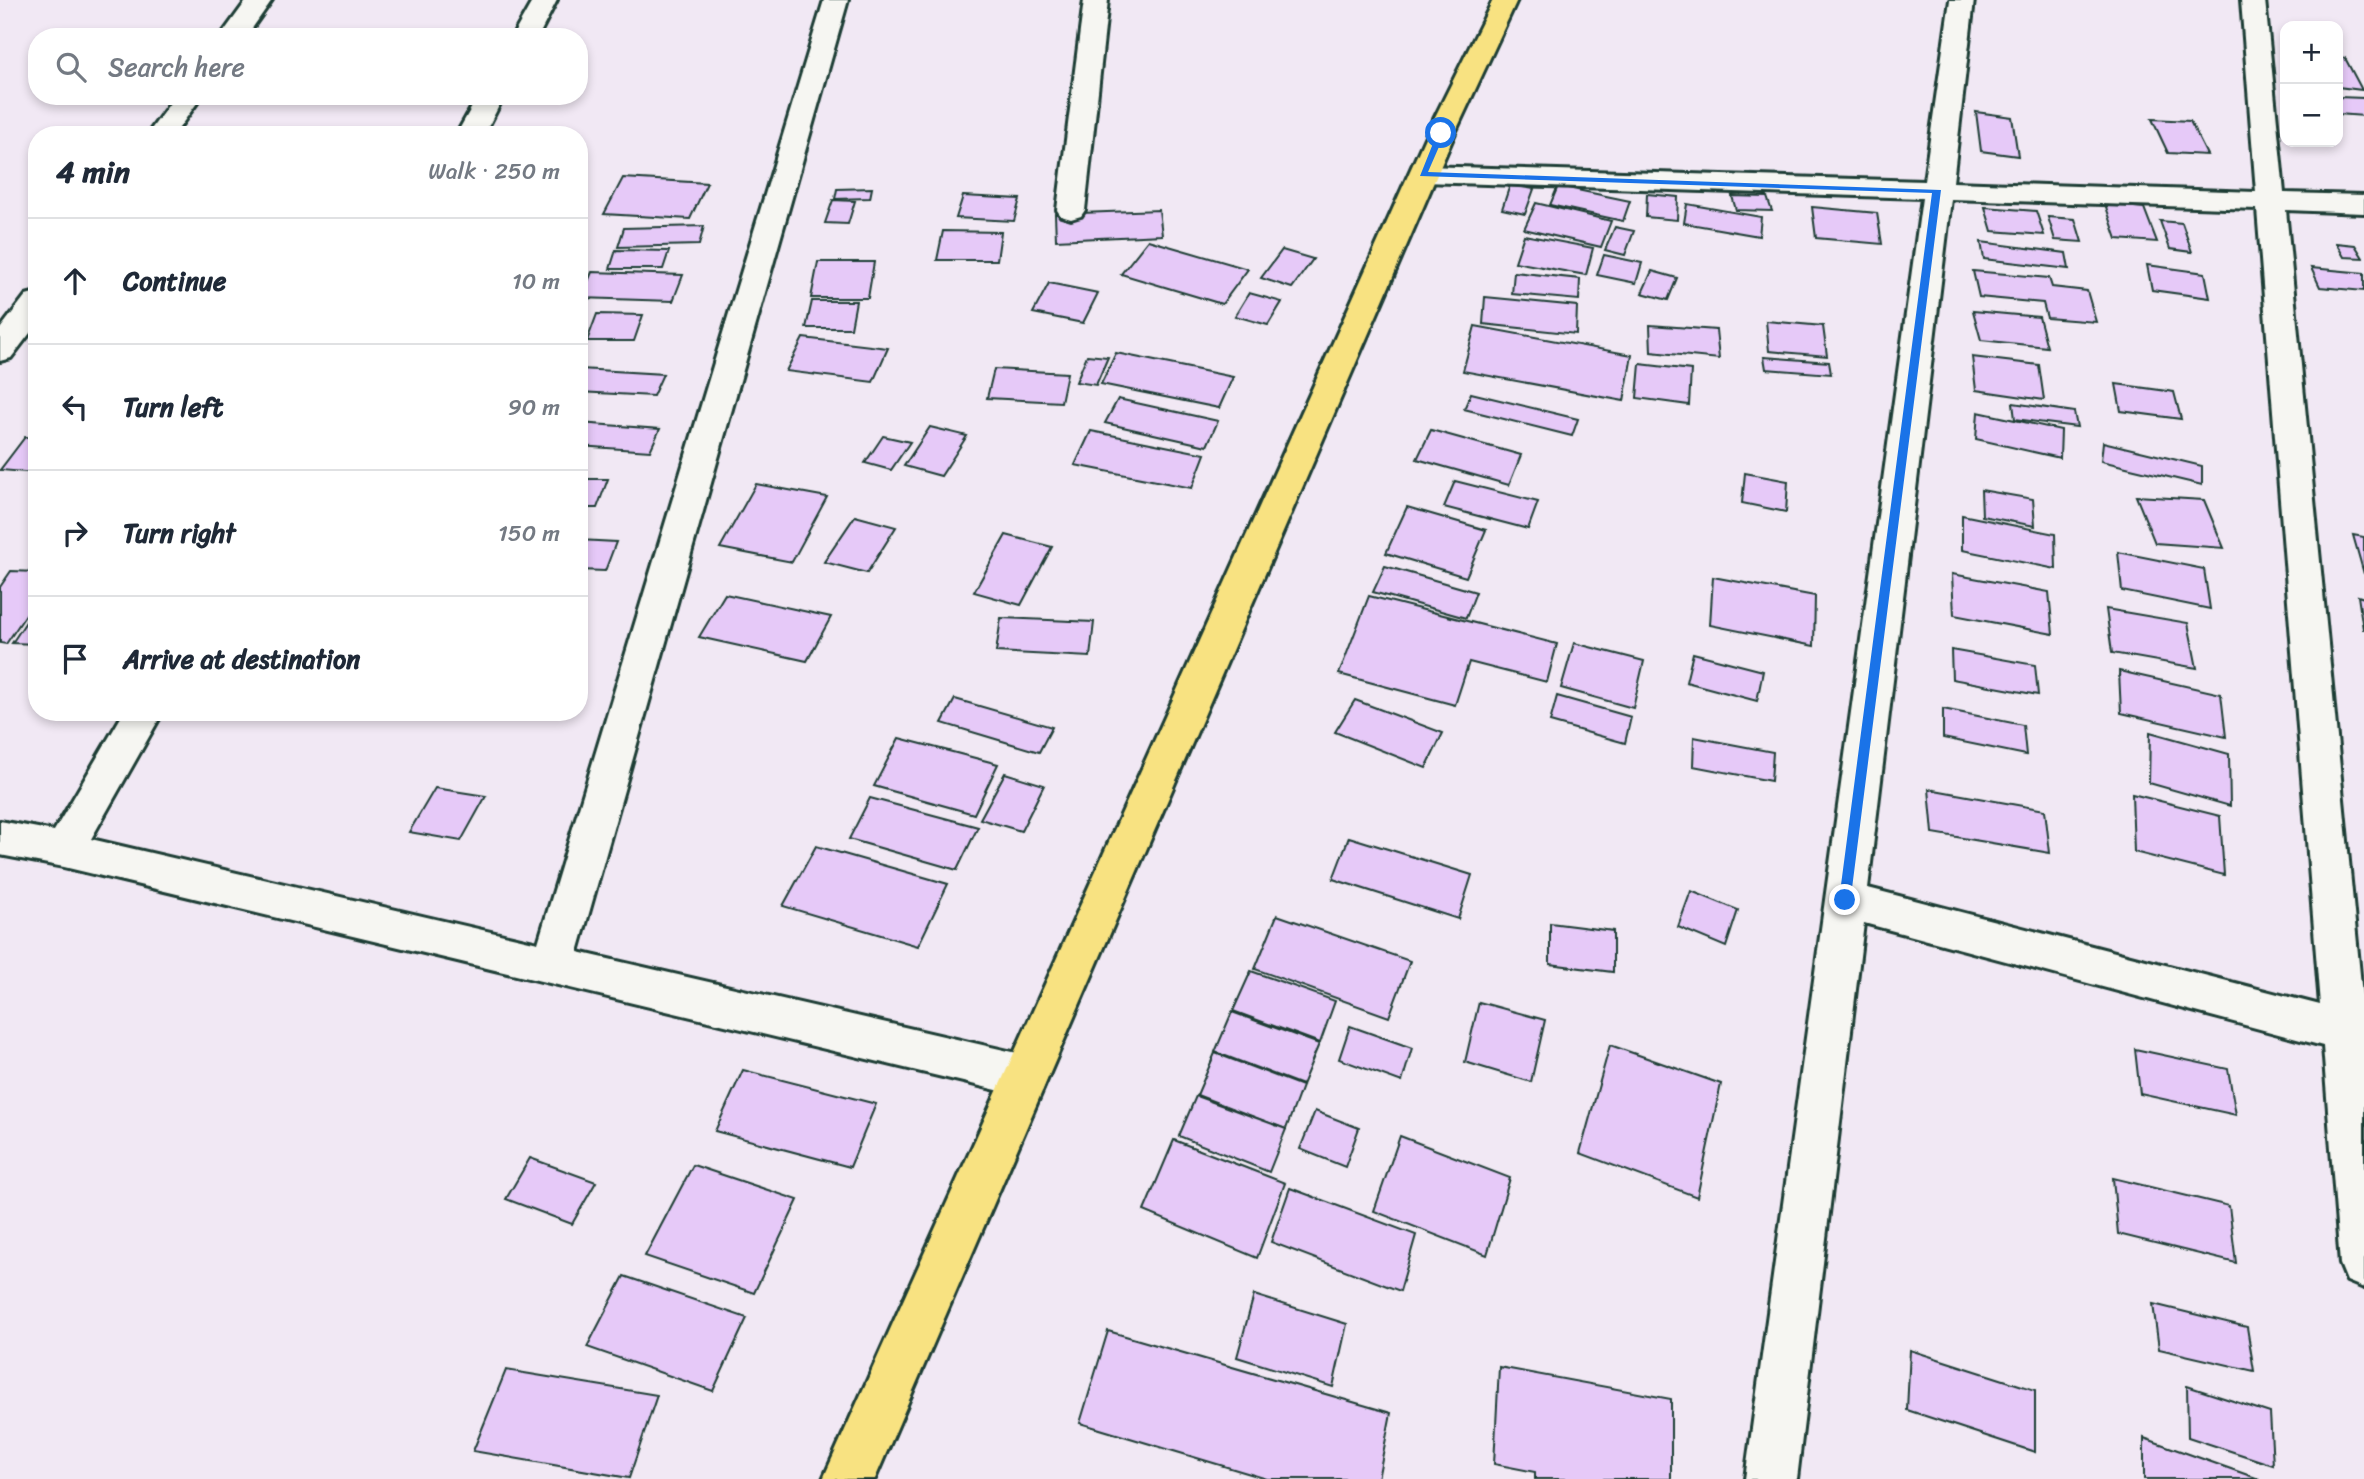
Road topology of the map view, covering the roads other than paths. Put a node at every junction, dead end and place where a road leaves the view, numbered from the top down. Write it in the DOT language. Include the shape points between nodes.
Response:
graph roads {
  1 [pos="260,0"];
  2 [pos="545,0"];
  3 [pos="836,0"];
  4 [pos="1096,0"];
  5 [pos="1505,0"];
  6 [pos="1962,0"];
  7 [pos="2253,0"];
  8 [pos="240,28"];
  9 [pos="530,28"];
  10 [pos="182,105"];
  11 [pos="487,105"];
  12 [pos="167,126"];
  13 [pos="475,126"];
  14 [pos="1423,174"];
  15 [pos="1937,190"];
  16 [pos="2273,201"];
  17 [pos="2364,204"];
  18 [pos="1071,209"];
  19 [pos="28,314"];
  20 [pos="0,351"];
  21 [pos="139,721"];
  22 [pos="0,838"];
  23 [pos="64,850"];
  24 [pos="1845,900"];
  25 [pos="553,965"];
  26 [pos="2354,1034"];
  27 [pos="1026,1076"];
  28 [pos="2364,1264"];
  29 [pos="849,1479"];
  30 [pos="1771,1479"];
  1 -- 8 [label="street"];
  2 -- 9 [label="street"];
  3 -- 25 [label="street"];
  4 -- 18 [label="street"];
  5 -- 14 [label="main road"];
  6 -- 15 [label="street"];
  7 -- 16 [label="street"];
  10 -- 12 [label="street"];
  11 -- 13 [label="street"];
  14 -- 15 [label="street"];
  14 -- 27 [label="main road"];
  15 -- 16 [label="street"];
  15 -- 24 [label="street"];
  16 -- 17 [label="street"];
  16 -- 26 [label="street"];
  19 -- 20 [label="street"];
  21 -- 23 [label="street"];
  22 -- 23 [label="street"];
  23 -- 25 [label="street"];
  24 -- 26 [label="street"];
  24 -- 30 [label="street"];
  25 -- 27 [label="street"];
  26 -- 28 [label="street"];
  27 -- 29 [label="main road"];
}
